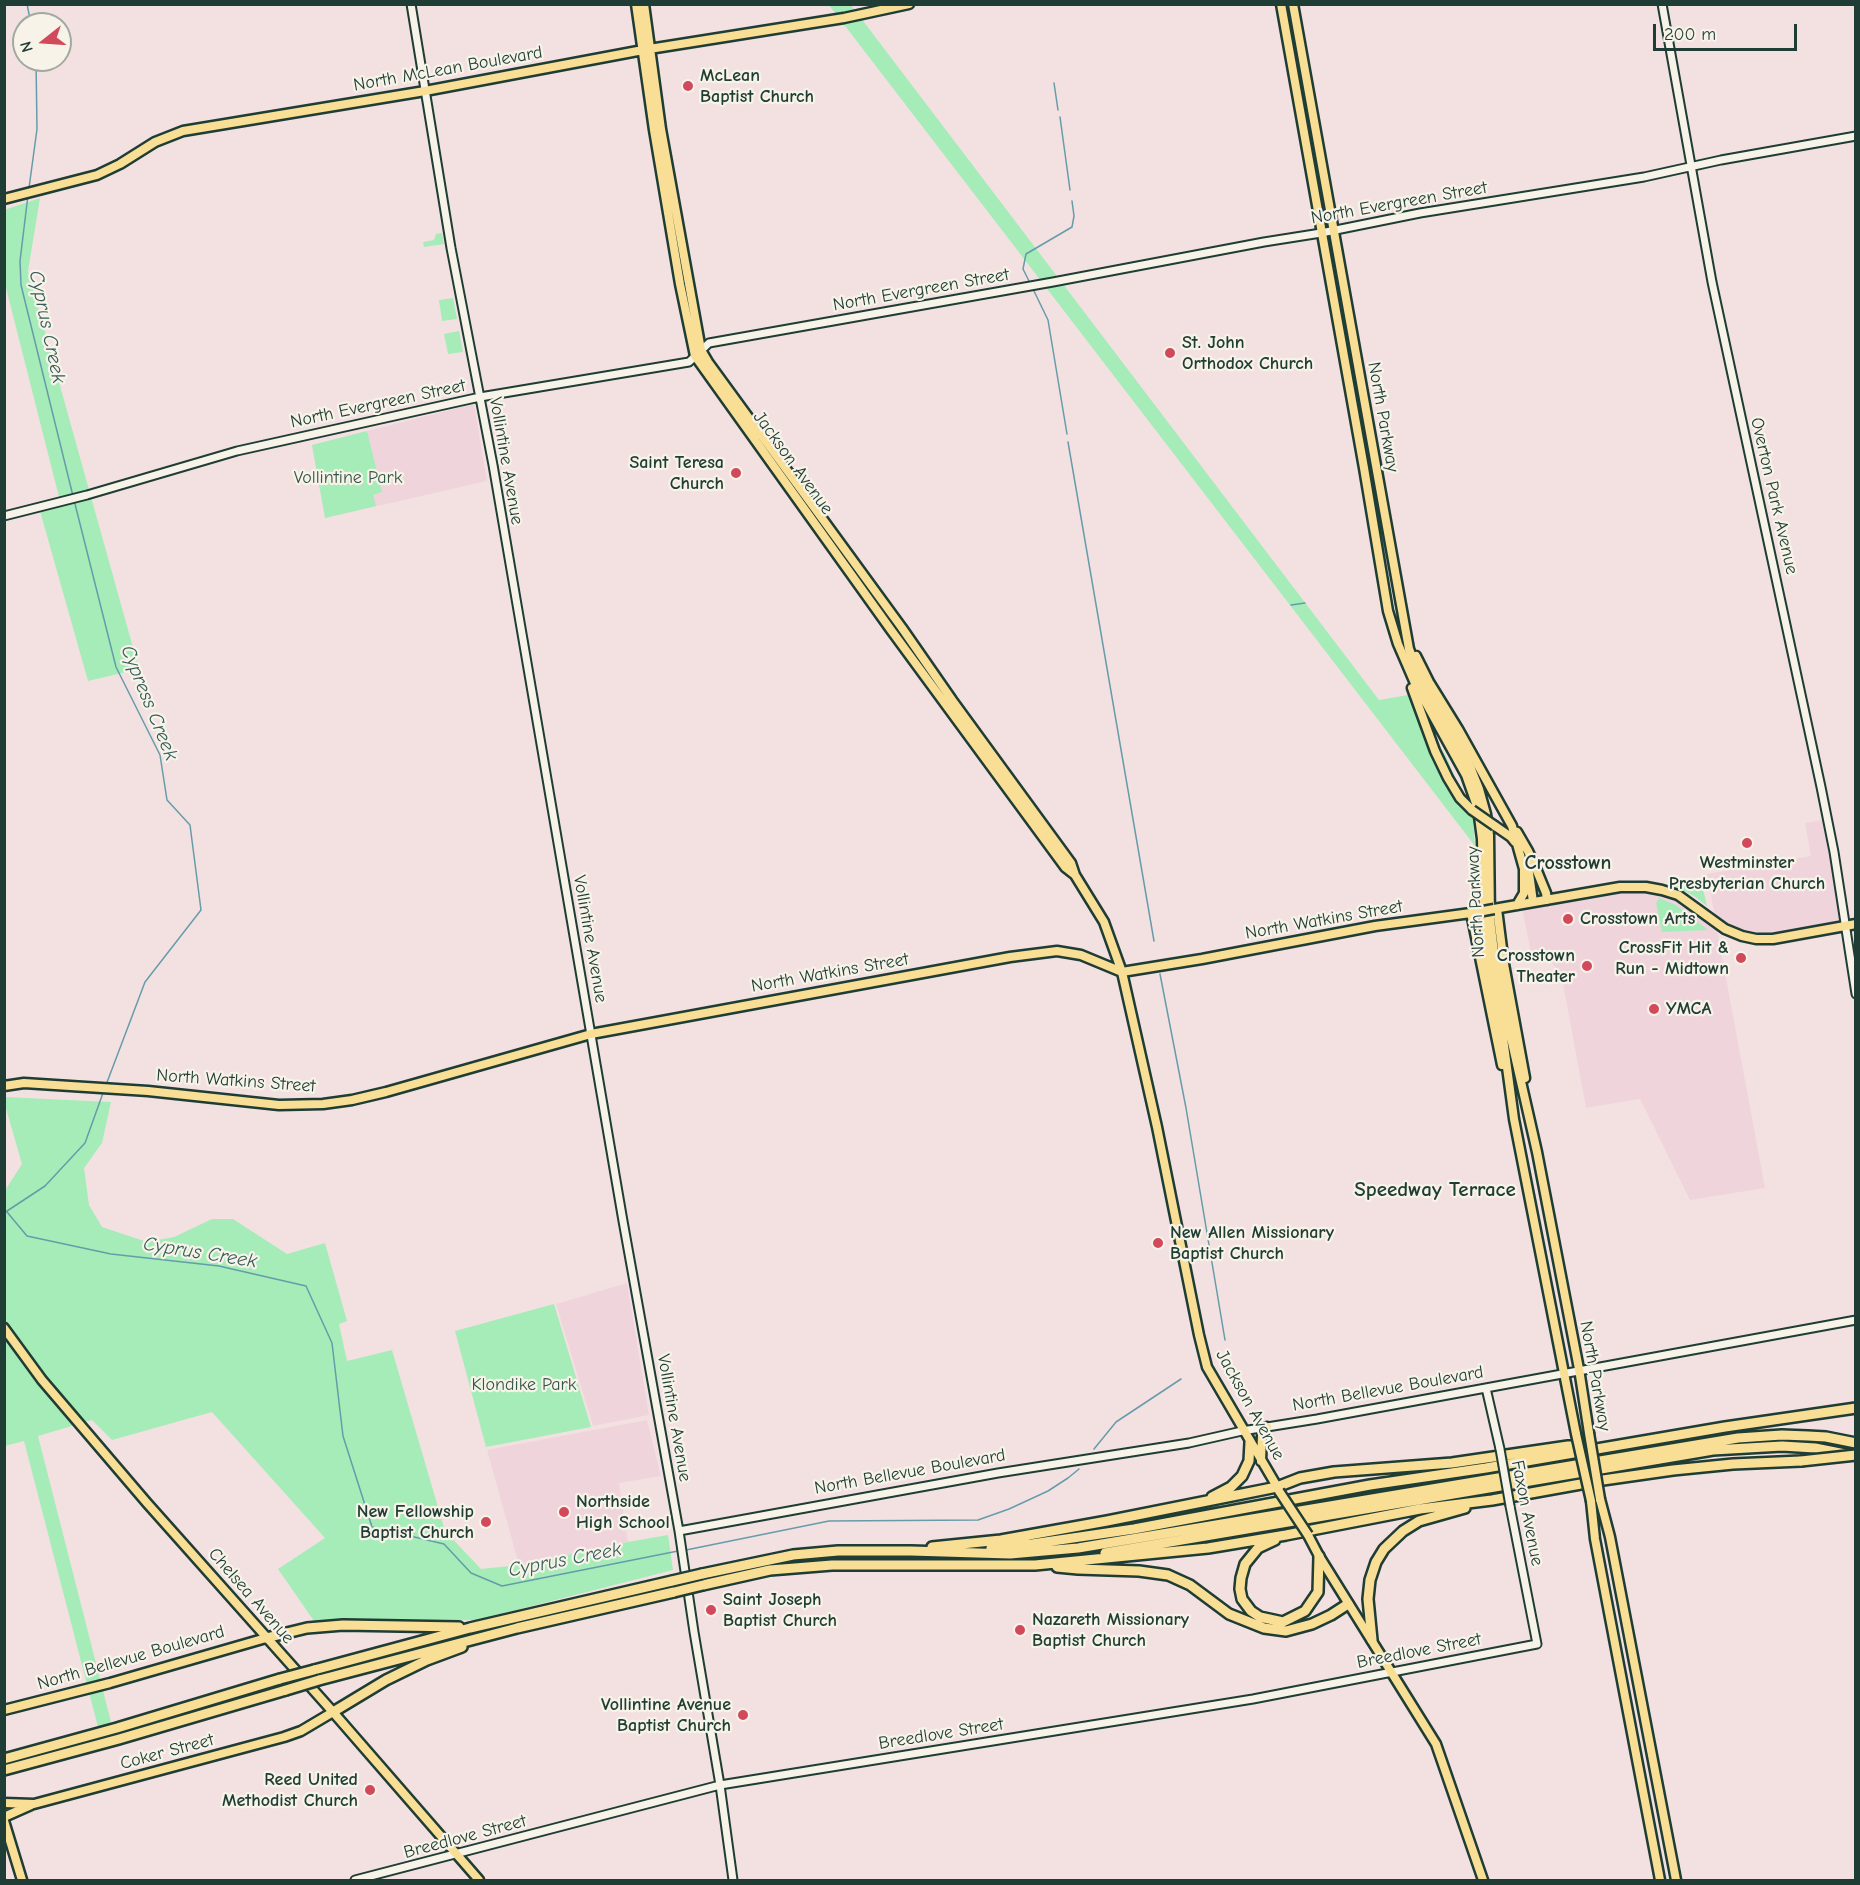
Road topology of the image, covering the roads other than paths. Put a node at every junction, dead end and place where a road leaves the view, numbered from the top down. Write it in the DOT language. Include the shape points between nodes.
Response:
graph roads {
  1 [pos="411,4"];
  2 [pos="636,4"];
  3 [pos="644,4"];
  4 [pos="909,4"];
  5 [pos="1281,4"];
  6 [pos="1293,4"];
  7 [pos="1662,4"];
  8 [pos="647,50"];
  9 [pos="426,91"];
  10 [pos="1856,136"];
  11 [pos="1691,168"];
  12 [pos="4,199"];
  13 [pos="1335,230"];
  14 [pos="1322,233"];
  15 [pos="698,353"];
  16 [pos="480,397"];
  17 [pos="4,516"];
  18 [pos="1406,636"];
  19 [pos="1398,644"];
  20 [pos="1512,826"];
  21 [pos="1519,847"];
  22 [pos="1546,900"];
  23 [pos="1533,902"];
  24 [pos="1516,905"];
  25 [pos="1499,908"];
  26 [pos="1474,912"];
  27 [pos="1856,924"];
  28 [pos="1845,926"];
  29 [pos="1122,972"];
  30 [pos="1856,994"];
  31 [pos="591,1034"];
  32 [pos="4,1086"];
  33 [pos="1530,1117"];
  34 [pos="1514,1119"];
  35 [pos="1856,1320"];
  36 [pos="4,1328"];
  37 [pos="1579,1369"];
  38 [pos="1563,1372"];
  39 [pos="1486,1388"];
  40 [pos="1856,1408"];
  41 [pos="1267,1427"];
  42 [pos="1242,1431"];
  43 [pos="1250,1442"];
  44 [pos="1856,1443"];
  45 [pos="1608,1447"];
  46 [pos="1856,1456"];
  47 [pos="1262,1461"];
  48 [pos="1278,1489"];
  49 [pos="1492,1500"];
  50 [pos="1188,1506"];
  51 [pos="679,1531"];
  52 [pos="1286,1535"];
  53 [pos="894,1551"];
  54 [pos="911,1551"];
  55 [pos="1318,1556"];
  56 [pos="1035,1564"];
  57 [pos="1047,1564"];
  58 [pos="1348,1604"];
  59 [pos="470,1628"];
  60 [pos="503,1632"];
  61 [pos="266,1638"];
  62 [pos="1372,1640"];
  63 [pos="1538,1644"];
  64 [pos="1391,1671"];
  65 [pos="4,1710"];
  66 [pos="333,1712"];
  67 [pos="4,1759"];
  68 [pos="4,1770"];
  69 [pos="720,1785"];
  70 [pos="4,1803"];
  71 [pos="34,1804"];
  72 [pos="4,1819"];
  73 [pos="455,1855"];
  74 [pos="22,1881"];
  75 [pos="355,1881"];
  76 [pos="479,1881"];
  77 [pos="733,1881"];
  78 [pos="1483,1881"];
  79 [pos="1659,1881"];
  80 [pos="1676,1881"];
  1 -- 9 [label="street, Vollintine Avenue"];
  2 -- 8 [label="main road, Jackson Avenue"];
  3 -- 8 [label="main road, Jackson Avenue"];
  4 -- 8 [label="main road, North McLean Boulevard"];
  5 -- 14 [label="main road, North Parkway"];
  6 -- 13 [label="main road, North Parkway"];
  7 -- 11 [label="street, Overton Park Avenue"];
  8 -- 9 [label="main road, North McLean Boulevard"];
  8 -- 15 [label="main road, Jackson Avenue" via="655,140 680,284"];
  9 -- 12 [label="main road, North McLean Boulevard" via="183,131 97,175"];
  9 -- 16 [label="street, Vollintine Avenue"];
  10 -- 11 [label="street, North Evergreen Street"];
  11 -- 13 [label="street, North Evergreen Street"];
  11 -- 28 [label="street, Overton Park Avenue" via="1819,778"];
  13 -- 14 [label="street, North Evergreen Street"];
  13 -- 18 [label="main road, North Parkway"];
  14 -- 15 [label="street, North Evergreen Street" via="709,343"];
  14 -- 19 [label="main road, North Parkway" via="1388,611"];
  15 -- 16 [label="street, North Evergreen Street" via="689,362 655,369"];
  15 -- 29 [label="main road, Jackson Avenue" via="1071,863 1104,922"];
  16 -- 17 [label="street, North Evergreen Street" via="237,451"];
  16 -- 31 [label="street, Vollintine Avenue"];
  18 -- 20 [label="main road"];
  18 -- 33 [label="main road, North Parkway" via="1416,668 1471,769 1484,803 1489,835 1491,936"];
  19 -- 21 [label="main road, bridge" via="1435,751 1460,798"];
  19 -- 34 [label="main road, North Parkway" via="1466,775 1478,808 1485,938"];
  20 -- 21 [label="main road"];
  20 -- 22 [label="main road" via="1528,851"];
  21 -- 23 [label="main road"];
  21 -- 24 [label="main road" via="1525,882 1524,893"];
  22 -- 23 [label="main road, North Watkins Street"];
  22 -- 28 [label="main road, North Watkins Street" via="1620,887 1646,887 1683,898 1725,929 1756,939"];
  23 -- 24 [label="main road, North Watkins Street"];
  24 -- 25 [label="main road, North Watkins Street"];
  25 -- 26 [label="main road, North Watkins Street, bridge"];
  25 -- 33 [label="main road" via="1504,964"];
  26 -- 29 [label="main road, North Watkins Street"];
  26 -- 34 [label="main road"];
  27 -- 28 [label="main road, North Watkins Street"];
  28 -- 30 [label="street, Overton Park Avenue"];
  29 -- 31 [label="main road, North Watkins Street" via="1081,955 1057,951"];
  29 -- 42 [label="main road, Jackson Avenue" via="1203,1355"];
  31 -- 32 [label="main road, North Watkins Street" via="386,1092 323,1104 279,1105 24,1083"];
  31 -- 51 [label="street, Vollintine Avenue"];
  33 -- 37 [label="main road, North Parkway"];
  34 -- 38 [label="main road, North Parkway"];
  35 -- 37 [label="street, North Bellevue Boulevard"];
  36 -- 61 [label="main road, Chelsea Avenue" via="42,1380"];
  37 -- 38 [label="street, North Bellevue Boulevard"];
  37 -- 80 [label="main road, North Parkway, bridge" via="1600,1499"];
  38 -- 39 [label="street, North Bellevue Boulevard"];
  38 -- 79 [label="main road, North Parkway, bridge" via="1591,1501"];
  39 -- 41 [label="street, North Bellevue Boulevard"];
  39 -- 63 [label="street, Faxon Avenue, bridge"];
  40 -- 45 [label="highway"];
  41 -- 42 [label="street, North Bellevue Boulevard"];
  41 -- 47 [label="main road" via="1261,1443"];
  42 -- 43 [label="main road, Jackson Avenue"];
  42 -- 51 [label="street, North Bellevue Boulevard"];
  43 -- 47 [label="main road, Jackson Avenue"];
  43 -- 50 [label="highway" via="1249,1461 1242,1476 1217,1495"];
  44 -- 54 [label="highway" via="1808,1436 1738,1438 1078,1548 1010,1554"];
  45 -- 48 [label="highway" via="1568,1446 1452,1463 1334,1472 1300,1478"];
  45 -- 54 [label="highway" via="1370,1485 1134,1529 1002,1547"];
  46 -- 49 [label="highway, bridge" via="1673,1470"];
  46 -- 57 [label="highway" via="1790,1447 1713,1450"];
  47 -- 48 [label="main road, Jackson Avenue"];
  48 -- 50 [label="highway"];
  48 -- 55 [label="main road, Jackson Avenue, bridge"];
  49 -- 52 [label="highway" via="1420,1509"];
  49 -- 62 [label="highway" via="1419,1521 1384,1549 1370,1580"];
  50 -- 53 [label="highway" via="1001,1539"];
  51 -- 69 [label="street, Vollintine Avenue"];
  52 -- 55 [label="highway" via="1258,1548 1240,1578 1242,1599 1260,1617 1283,1622 1305,1611 1318,1592"];
  52 -- 57 [label="highway" via="1208,1548"];
  53 -- 54 [label="highway"];
  53 -- 59 [label="highway, bridge" via="793,1555"];
  55 -- 58 [label="main road, Jackson Avenue"];
  56 -- 57 [label="highway"];
  56 -- 58 [label="highway" via="1168,1575 1190,1585 1229,1614 1264,1628 1286,1631 1312,1624"];
  56 -- 60 [label="highway, bridge" via="832,1565 770,1570"];
  58 -- 62 [label="main road, Jackson Avenue"];
  59 -- 61 [label="highway" via="343,1625 307,1628"];
  59 -- 67 [label="highway, bridge"];
  60 -- 66 [label="highway" via="427,1660"];
  60 -- 68 [label="highway, bridge"];
  61 -- 65 [label="main road, North Bellevue Boulevard"];
  61 -- 66 [label="main road, Chelsea Avenue"];
  62 -- 64 [label="main road, Jackson Avenue"];
  63 -- 64 [label="street, Breedlove Street"];
  64 -- 69 [label="street, Breedlove Street" via="1252,1699"];
  64 -- 78 [label="main road, Jackson Avenue" via="1437,1746"];
  66 -- 71 [label="main road, Coker Street" via="284,1737"];
  66 -- 73 [label="main road, Chelsea Avenue"];
  69 -- 73 [label="street, Breedlove Street"];
  69 -- 77 [label="street, Vollintine Avenue"];
  70 -- 71 [label="main road, Coker Street"];
  71 -- 72 [label="main road"];
  72 -- 74 [label="main road"];
  73 -- 75 [label="street, Breedlove Street"];
  73 -- 76 [label="main road, Chelsea Avenue"];
}
